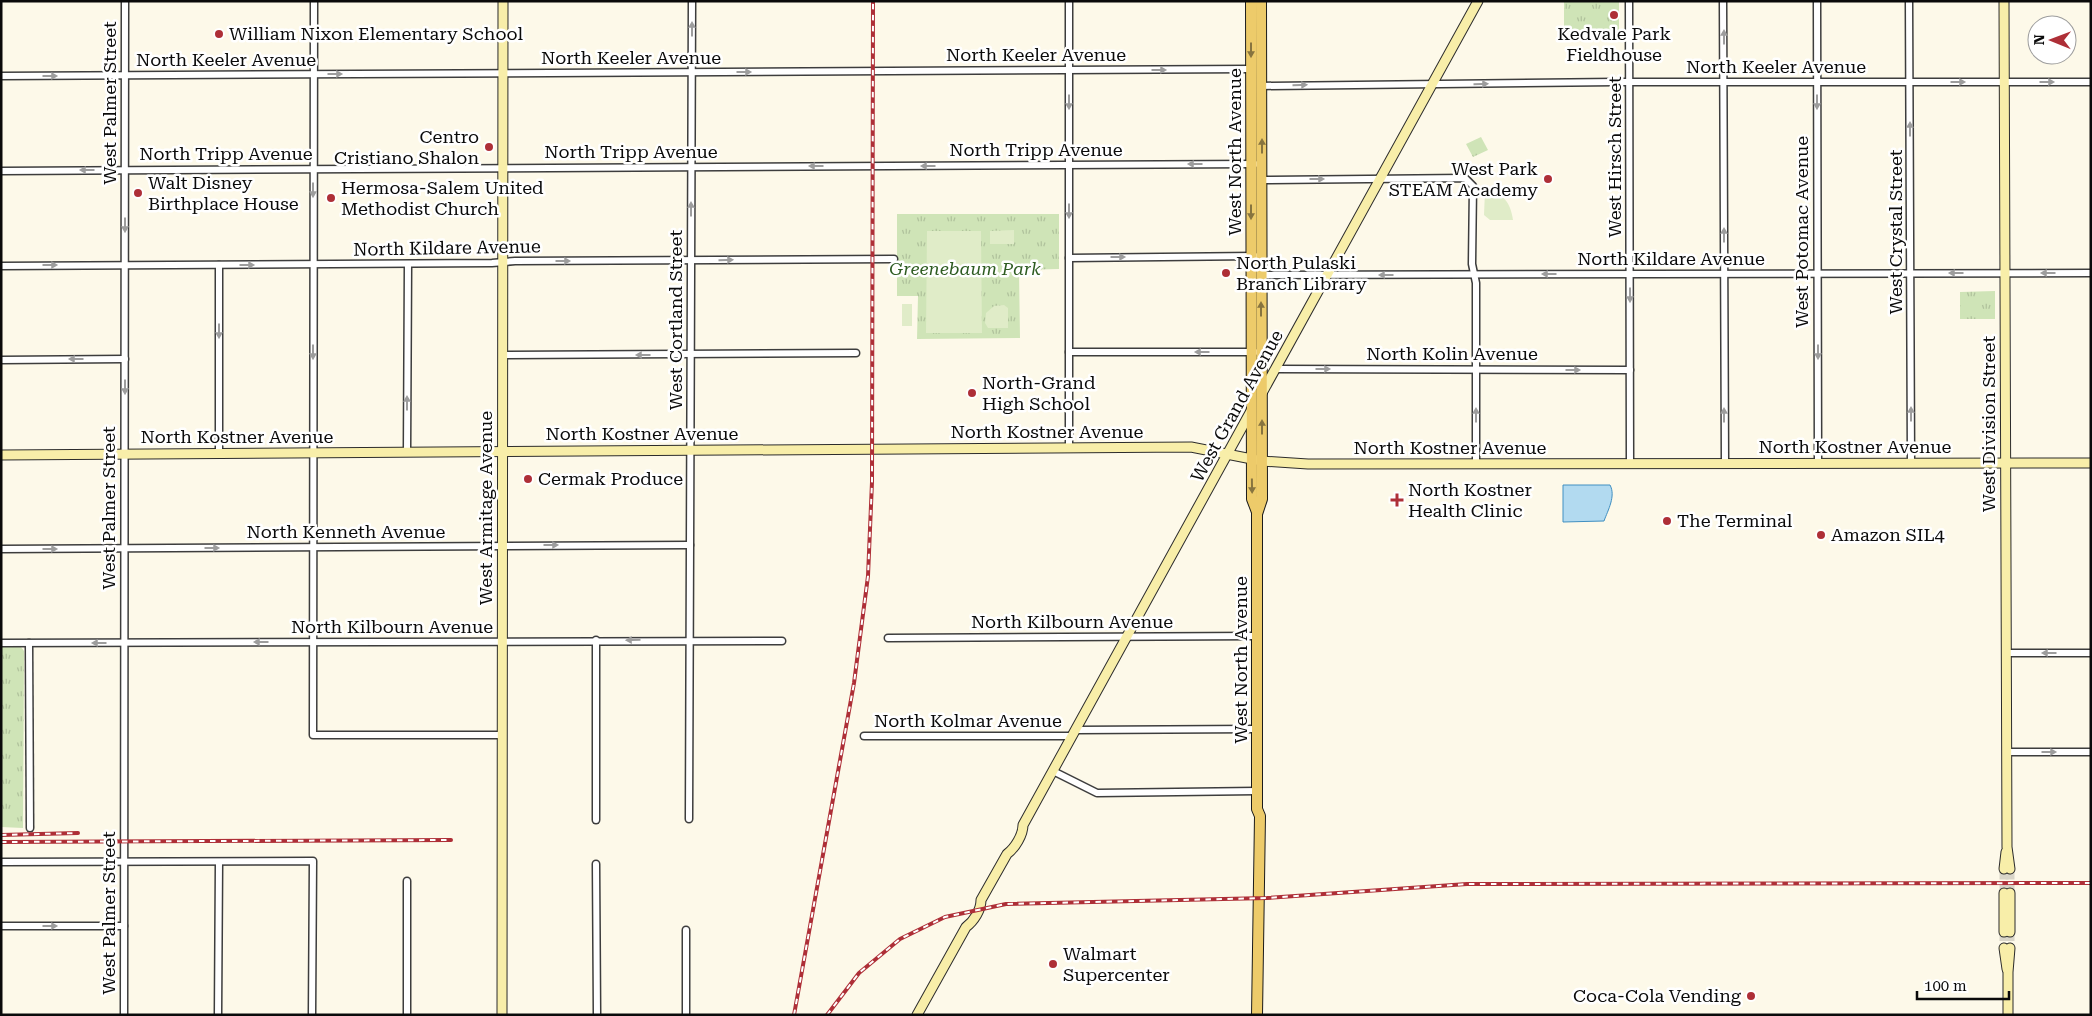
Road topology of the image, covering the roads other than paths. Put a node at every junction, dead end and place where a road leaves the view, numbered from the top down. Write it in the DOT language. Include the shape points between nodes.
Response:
graph roads {
  1 [pos="125,1"];
  2 [pos="314,1"];
  3 [pos="503,1"];
  4 [pos="692,1"];
  5 [pos="1069,1"];
  6 [pos="1251,1"];
  7 [pos="1262,1"];
  8 [pos="1478,1"];
  9 [pos="1629,1"];
  10 [pos="1724,1"];
  11 [pos="1817,1"];
  12 [pos="1909,1"];
  13 [pos="2004,1"];
  14 [pos="1256,69"];
  15 [pos="1069,70"];
  16 [pos="692,72"];
  17 [pos="503,73"];
  18 [pos="313,74"];
  19 [pos="1,76"];
  20 [pos="125,76"];
  21 [pos="1724,82"];
  22 [pos="1817,82"];
  23 [pos="1910,82"];
  24 [pos="2004,82"];
  25 [pos="2091,82"];
  26 [pos="1630,83"];
  27 [pos="1432,84"];
  28 [pos="1256,86"];
  29 [pos="1256,164"];
  30 [pos="1069,165"];
  31 [pos="692,167"];
  32 [pos="503,168"];
  33 [pos="313,169"];
  34 [pos="1,170"];
  35 [pos="125,170"];
  36 [pos="1380,179"];
  37 [pos="1256,180"];
  38 [pos="1256,256"];
  39 [pos="1069,258"];
  40 [pos="894,259"];
  41 [pos="691,260"];
  42 [pos="503,262"];
  43 [pos="313,264"];
  44 [pos="408,264"];
  45 [pos="125,265"];
  46 [pos="219,265"];
  47 [pos="1,266"];
  48 [pos="1911,273"];
  49 [pos="2005,273"];
  50 [pos="2091,273"];
  51 [pos="1474,274"];
  52 [pos="1630,274"];
  53 [pos="1724,274"];
  54 [pos="1817,274"];
  55 [pos="1251,275"];
  56 [pos="1262,275"];
  57 [pos="1326,275"];
  58 [pos="1069,352"];
  59 [pos="1251,352"];
  60 [pos="1262,352"];
  61 [pos="856,353"];
  62 [pos="503,355"];
  63 [pos="691,355"];
  64 [pos="124,359"];
  65 [pos="1,360"];
  66 [pos="1275,369"];
  67 [pos="1476,369"];
  68 [pos="1630,370"];
  69 [pos="1262,392"];
  70 [pos="1251,412"];
  71 [pos="1069,448"];
  72 [pos="691,450"];
  73 [pos="502,451"];
  74 [pos="313,452"];
  75 [pos="407,452"];
  76 [pos="219,453"];
  77 [pos="124,454"];
  78 [pos="1229,454"];
  79 [pos="1,455"];
  80 [pos="1257,460"];
  81 [pos="1724,463"];
  82 [pos="1818,463"];
  83 [pos="1911,463"];
  84 [pos="2006,463"];
  85 [pos="2091,463"];
  86 [pos="1476,464"];
  87 [pos="1630,464"];
  88 [pos="690,544"];
  89 [pos="502,545"];
  90 [pos="313,547"];
  91 [pos="124,548"];
  92 [pos="1,549"];
  93 [pos="1127,636"];
  94 [pos="1257,636"];
  95 [pos="888,638"];
  96 [pos="596,640"];
  97 [pos="502,641"];
  98 [pos="690,641"];
  99 [pos="782,641"];
  100 [pos="313,642"];
  101 [pos="1,643"];
  102 [pos="29,643"];
  103 [pos="124,643"];
  104 [pos="2007,653"];
  105 [pos="2091,653"];
  106 [pos="1257,729"];
  107 [pos="1074,733"];
  108 [pos="502,734"];
  109 [pos="864,736"];
  110 [pos="2007,752"];
  111 [pos="2091,752"];
  112 [pos="1053,771"];
  113 [pos="1257,791"];
  114 [pos="689,819"];
  115 [pos="596,820"];
  116 [pos="30,828"];
  117 [pos="124,861"];
  118 [pos="1,862"];
  119 [pos="219,862"];
  120 [pos="596,864"];
  121 [pos="2007,869"];
  122 [pos="408,881"];
  123 [pos="2007,893"];
  124 [pos="1,926"];
  125 [pos="124,926"];
  126 [pos="686,930"];
  127 [pos="2007,932"];
  128 [pos="2007,948"];
  129 [pos="124,1015"];
  130 [pos="218,1015"];
  131 [pos="312,1015"];
  132 [pos="407,1015"];
  133 [pos="502,1015"];
  134 [pos="597,1015"];
  135 [pos="686,1015"];
  136 [pos="918,1015"];
  137 [pos="1257,1015"];
  138 [pos="2008,1015"];
  1 -- 20 [label="street, West Palmer Street"];
  2 -- 18 [label="street"];
  3 -- 17 [label="main road, West Armitage Avenue"];
  16 -- 4 [label="street, West Cortland Street, one-way"];
  5 -- 15 [label="street"];
  6 -- 14 [label="main road, West North Avenue, one-way"];
  7 -- 14 [label="main road, West North Avenue"];
  8 -- 27 [label="main road, West Grand Avenue"];
  9 -- 26 [label="street, West Hirsch Street"];
  21 -- 10 [label="street, one-way"];
  11 -- 22 [label="street, West Potomac Avenue"];
  12 -- 23 [label="street, West Crystal Street"];
  13 -- 24 [label="main road, West Division Street"];
  15 -- 14 [label="street, North Keeler Avenue, one-way"];
  14 -- 28 [label="main road, West North Avenue"];
  16 -- 15 [label="street, North Keeler Avenue, one-way"];
  15 -- 30 [label="street, one-way"];
  16 -- 17 [label="street, North Keeler Avenue"];
  16 -- 31 [label="street, West Cortland Street"];
  18 -- 17 [label="street, North Keeler Avenue, one-way"];
  17 -- 32 [label="main road, West Armitage Avenue"];
  18 -- 20 [label="street, North Keeler Avenue"];
  18 -- 33 [label="street"];
  19 -- 20 [label="street, North Keeler Avenue, one-way"];
  20 -- 35 [label="street, West Palmer Street"];
  21 -- 22 [label="street, North Keeler Avenue"];
  21 -- 26 [label="street, North Keeler Avenue"];
  53 -- 21 [label="street, one-way"];
  22 -- 23 [label="street, North Keeler Avenue"];
  22 -- 54 [label="street, West Potomac Avenue, one-way"];
  23 -- 24 [label="street, North Keeler Avenue, one-way"];
  48 -- 23 [label="street, West Crystal Street, one-way"];
  24 -- 25 [label="street, North Keeler Avenue, one-way"];
  24 -- 49 [label="main road, West Division Street"];
  27 -- 26 [label="street, North Keeler Avenue, one-way"];
  26 -- 52 [label="street, West Hirsch Street"];
  28 -- 27 [label="street, North Keeler Avenue, one-way"];
  27 -- 36 [label="main road, West Grand Avenue"];
  28 -- 29 [label="main road, West North Avenue"];
  29 -- 30 [label="street, North Tripp Avenue, one-way"];
  29 -- 37 [label="main road, West North Avenue"];
  30 -- 31 [label="street, North Tripp Avenue, one-way"];
  30 -- 39 [label="street, one-way"];
  31 -- 32 [label="street, North Tripp Avenue"];
  41 -- 31 [label="street, West Cortland Street, one-way"];
  32 -- 33 [label="street, North Tripp Avenue"];
  32 -- 42 [label="main road, West Armitage Avenue"];
  33 -- 35 [label="street, North Tripp Avenue"];
  33 -- 43 [label="street, one-way"];
  35 -- 34 [label="street, North Tripp Avenue, one-way"];
  35 -- 45 [label="street, West Palmer Street, one-way"];
  37 -- 36 [label="street, one-way"];
  36 -- 51 [label="street" via="1466,178 1470,181"];
  36 -- 57 [label="main road, West Grand Avenue"];
  37 -- 38 [label="main road, West North Avenue"];
  39 -- 38 [label="street, one-way"];
  38 -- 55 [label="main road, West North Avenue"];
  38 -- 56 [label="main road, West North Avenue"];
  39 -- 58 [label="street"];
  41 -- 40 [label="street, North Kildare Avenue, one-way"];
  42 -- 41 [label="street, North Kildare Avenue, one-way"];
  41 -- 63 [label="street, West Cortland Street"];
  42 -- 44 [label="street, North Kildare Avenue"];
  42 -- 62 [label="main road, West Armitage Avenue"];
  43 -- 44 [label="street, North Kildare Avenue"];
  46 -- 43 [label="street, North Kildare Avenue, one-way"];
  43 -- 74 [label="street, one-way"];
  75 -- 44 [label="street, one-way"];
  45 -- 46 [label="street, North Kildare Avenue"];
  47 -- 45 [label="street, North Kildare Avenue, one-way"];
  45 -- 64 [label="street, West Palmer Street"];
  46 -- 76 [label="street, one-way"];
  49 -- 48 [label="street, North Kildare Avenue, one-way"];
  48 -- 54 [label="street, North Kildare Avenue"];
  83 -- 48 [label="street, West Crystal Street, one-way"];
  50 -- 49 [label="street, North Kildare Avenue, one-way"];
  49 -- 84 [label="main road, West Division Street"];
  52 -- 51 [label="street, North Kildare Avenue, one-way"];
  51 -- 57 [label="street, North Kildare Avenue, one-way"];
  51 -- 67 [label="street"];
  52 -- 53 [label="street, North Kildare Avenue"];
  52 -- 68 [label="street, West Hirsch Street, one-way"];
  53 -- 54 [label="street, North Kildare Avenue"];
  81 -- 53 [label="street, one-way"];
  54 -- 82 [label="street, West Potomac Avenue, one-way"];
  55 -- 56 [label="street, North Kildare Avenue"];
  55 -- 59 [label="main road, West North Avenue"];
  56 -- 57 [label="street, North Kildare Avenue"];
  60 -- 56 [label="main road, West North Avenue, one-way"];
  57 -- 66 [label="main road, West Grand Avenue"];
  59 -- 58 [label="street, one-way"];
  58 -- 71 [label="street"];
  59 -- 60 [label="street"];
  59 -- 70 [label="main road, West North Avenue"];
  60 -- 69 [label="main road, West North Avenue"];
  61 -- 63 [label="street"];
  63 -- 62 [label="street, one-way"];
  62 -- 73 [label="main road, West Armitage Avenue"];
  63 -- 72 [label="street, West Cortland Street"];
  64 -- 65 [label="street, one-way"];
  64 -- 77 [label="street, West Palmer Street, one-way"];
  66 -- 67 [label="street, North Kolin Avenue, one-way"];
  66 -- 69 [label="main road, West Grand Avenue"];
  67 -- 68 [label="street, North Kolin Avenue, one-way"];
  86 -- 67 [label="street, one-way"];
  68 -- 87 [label="street, West Hirsch Street"];
  69 -- 70 [label="main road, West Grand Avenue"];
  80 -- 69 [label="main road, West North Avenue, one-way"];
  70 -- 78 [label="main road, West Grand Avenue"];
  70 -- 80 [label="main road, West North Avenue"];
  71 -- 72 [label="main road, North Kostner Avenue"];
  71 -- 78 [label="main road, North Kostner Avenue" via="1191,447"];
  72 -- 73 [label="main road, North Kostner Avenue"];
  72 -- 88 [label="street, West Cortland Street"];
  73 -- 75 [label="main road, North Kostner Avenue"];
  73 -- 89 [label="main road, West Armitage Avenue"];
  74 -- 75 [label="main road, North Kostner Avenue"];
  74 -- 76 [label="main road, North Kostner Avenue"];
  74 -- 90 [label="street"];
  76 -- 77 [label="main road, North Kostner Avenue"];
  77 -- 79 [label="main road, North Kostner Avenue"];
  77 -- 91 [label="street, West Palmer Street"];
  78 -- 80 [label="main road, North Kostner Avenue"];
  78 -- 93 [label="main road, West Grand Avenue"];
  80 -- 86 [label="main road, North Kostner Avenue" via="1308,464"];
  80 -- 94 [label="main road, West North Avenue" via="1252,499 1257,512"];
  81 -- 82 [label="main road, North Kostner Avenue"];
  81 -- 87 [label="main road, North Kostner Avenue"];
  82 -- 83 [label="main road, North Kostner Avenue"];
  83 -- 84 [label="main road, North Kostner Avenue"];
  84 -- 85 [label="main road, North Kostner Avenue"];
  84 -- 104 [label="main road, West Division Street"];
  86 -- 87 [label="main road, North Kostner Avenue"];
  89 -- 88 [label="street, North Kenneth Avenue, one-way"];
  88 -- 98 [label="street, West Cortland Street"];
  89 -- 90 [label="street, North Kenneth Avenue"];
  89 -- 97 [label="main road, West Armitage Avenue"];
  91 -- 90 [label="street, North Kenneth Avenue, one-way"];
  90 -- 100 [label="street"];
  92 -- 91 [label="street, North Kenneth Avenue, one-way"];
  91 -- 103 [label="street, West Palmer Street"];
  93 -- 94 [label="street, North Kilbourn Avenue"];
  93 -- 95 [label="street, North Kilbourn Avenue"];
  93 -- 107 [label="main road, West Grand Avenue"];
  94 -- 106 [label="main road, West North Avenue"];
  96 -- 97 [label="street, North Kilbourn Avenue"];
  98 -- 96 [label="street, North Kilbourn Avenue, one-way"];
  96 -- 115 [label="street"];
  97 -- 100 [label="street, North Kilbourn Avenue"];
  97 -- 108 [label="main road, West Armitage Avenue"];
  98 -- 99 [label="street, North Kilbourn Avenue"];
  98 -- 114 [label="street, West Cortland Street"];
  100 -- 103 [label="street, North Kilbourn Avenue, one-way"];
  100 -- 108 [label="street" via="313,736"];
  101 -- 102 [label="street, North Kilbourn Avenue"];
  103 -- 102 [label="street, North Kilbourn Avenue, one-way"];
  102 -- 116 [label="street"];
  103 -- 117 [label="street, West Palmer Street"];
  105 -- 104 [label="street, one-way"];
  104 -- 110 [label="main road, West Division Street"];
  106 -- 107 [label="street, North Kolmar Avenue"];
  106 -- 113 [label="main road, West North Avenue"];
  107 -- 109 [label="street, North Kolmar Avenue"];
  107 -- 112 [label="main road, West Grand Avenue"];
  108 -- 133 [label="main road, West Armitage Avenue"];
  110 -- 111 [label="street, one-way"];
  110 -- 121 [label="main road, West Division Street"];
  112 -- 113 [label="street" via="1097,793"];
  112 -- 136 [label="main road, West Grand Avenue" via="1023,825 1017,828 1006,848 1007,854 981,900 966,920 966,927"];
  113 -- 137 [label="main road, West North Avenue" via="1257,809 1253,816 1253,954 1257,963"];
  117 -- 118 [label="street"];
  117 -- 119 [label="street"];
  117 -- 125 [label="street, West Palmer Street"];
  119 -- 130 [label="street"];
  119 -- 131 [label="street" via="313,861"];
  120 -- 134 [label="street"];
  122 -- 132 [label="street"];
  123 -- 127 [label="main road"];
  124 -- 125 [label="street, one-way"];
  125 -- 129 [label="street, West Palmer Street"];
  126 -- 135 [label="street"];
  128 -- 138 [label="main road"];
}
